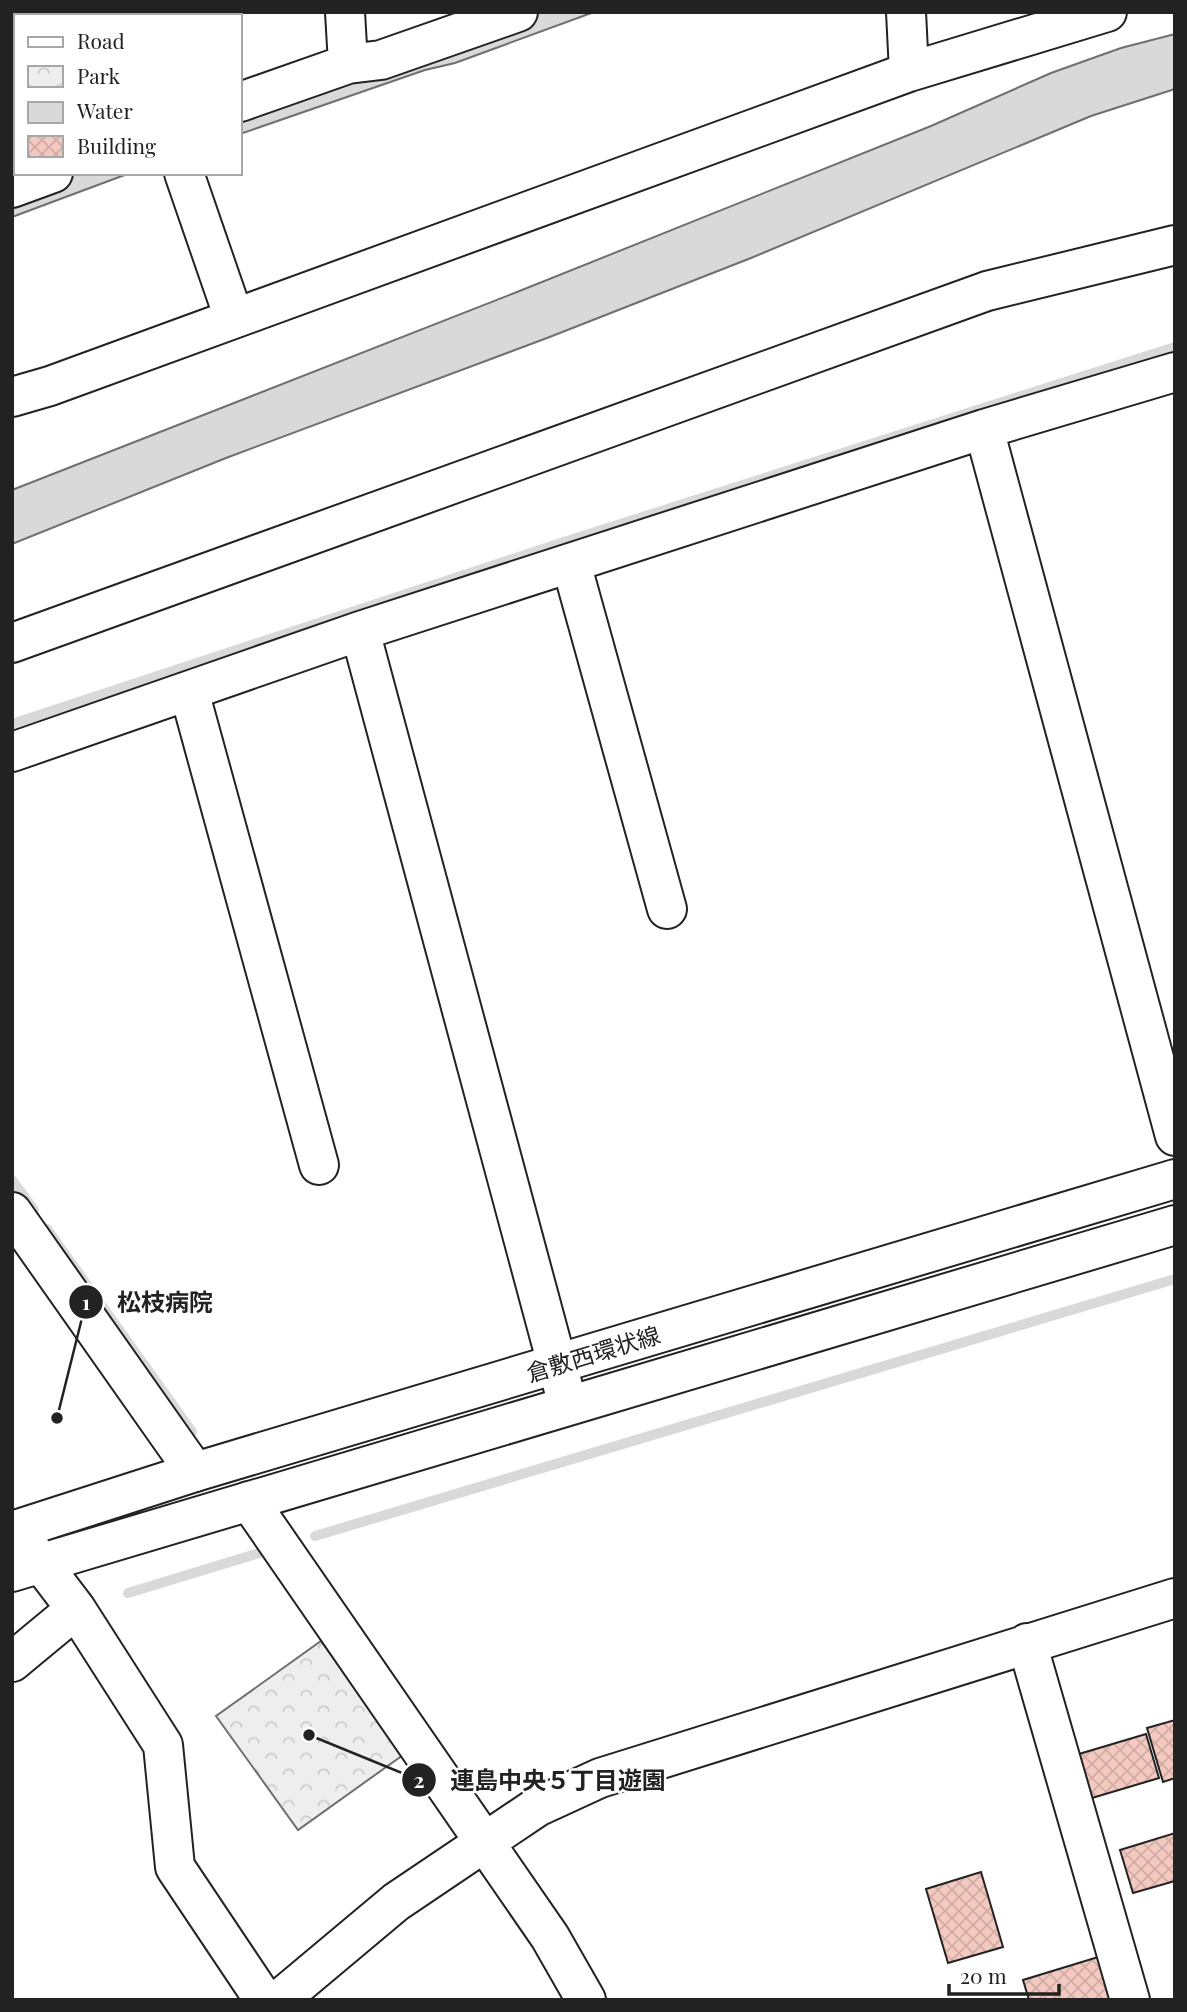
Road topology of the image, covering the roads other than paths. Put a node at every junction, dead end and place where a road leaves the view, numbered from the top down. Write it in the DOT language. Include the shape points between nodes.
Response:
graph roads {
  1 [pos="345,12"];
  2 [pos="518,12"];
  3 [pos="906,12"];
  4 [pos="1107,12"];
  5 [pos="348,64"];
  6 [pos="909,72"];
  7 [pos="242,102"];
  8 [pos="47,175"];
  9 [pos="185,175"];
  10 [pos="12,187"];
  11 [pos="1175,245"];
  12 [pos="234,318"];
  13 [pos="1175,372"];
  14 [pos="12,397"];
  15 [pos="984,429"];
  16 [pos="571,563"];
  17 [pos="360,631"];
  18 [pos="12,643"];
  19 [pos="189,691"];
  20 [pos="12,752"];
  21 [pos="667,909"];
  22 [pos="1175,1136"];
  23 [pos="319,1165"];
  24 [pos="1175,1179"];
  25 [pos="12,1212"];
  26 [pos="1175,1225"];
  27 [pos="556,1364"];
  28 [pos="568,1405"];
  29 [pos="195,1472"];
  30 [pos="248,1502"];
  31 [pos="13,1529"];
  32 [pos="26,1567"];
  33 [pos="1175,1598"];
  34 [pos="76,1609"];
  35 [pos="1027,1643"];
  36 [pos="12,1662"];
  37 [pos="483,1843"];
  38 [pos="264,2000"];
  39 [pos="279,2000"];
  40 [pos="586,2000"];
  41 [pos="1130,2000"];
  1 -- 5 [label="street"];
  2 -- 5 [label="street" via="381,60"];
  3 -- 6 [label="street"];
  4 -- 6 [label="street"];
  5 -- 7 [label="street"];
  6 -- 12 [label="street"];
  8 -- 10 [label="street"];
  9 -- 12 [label="street"];
  11 -- 18 [label="street" via="987,290"];
  12 -- 14 [label="street"];
  13 -- 15 [label="street"];
  15 -- 16 [label="street"];
  15 -- 22 [label="street"];
  16 -- 17 [label="street"];
  16 -- 21 [label="street"];
  17 -- 19 [label="street"];
  17 -- 27 [label="street"];
  19 -- 20 [label="street"];
  19 -- 23 [label="street"];
  24 -- 27 [label="street, 倉敷西環状線"];
  25 -- 29 [label="street"];
  26 -- 28 [label="street, 倉敷西環状線"];
  27 -- 28 [label="street"];
  27 -- 29 [label="street, 倉敷西環状線"];
  28 -- 30 [label="street, 倉敷西環状線"];
  29 -- 31 [label="street, 倉敷西環状線"];
  30 -- 32 [label="street, 倉敷西環状線"];
  30 -- 37 [label="street"];
  31 -- 32 [label="street"];
  32 -- 34 [label="street"];
  33 -- 35 [label="street"];
  34 -- 36 [label="street"];
  34 -- 38 [label="street" via="163,1745 175,1867"];
  35 -- 37 [label="street" via="600,1778 537,1807"];
  35 -- 41 [label="street"];
  37 -- 39 [label="street" via="396,1902"];
  37 -- 40 [label="street" via="550,1937"];
}
